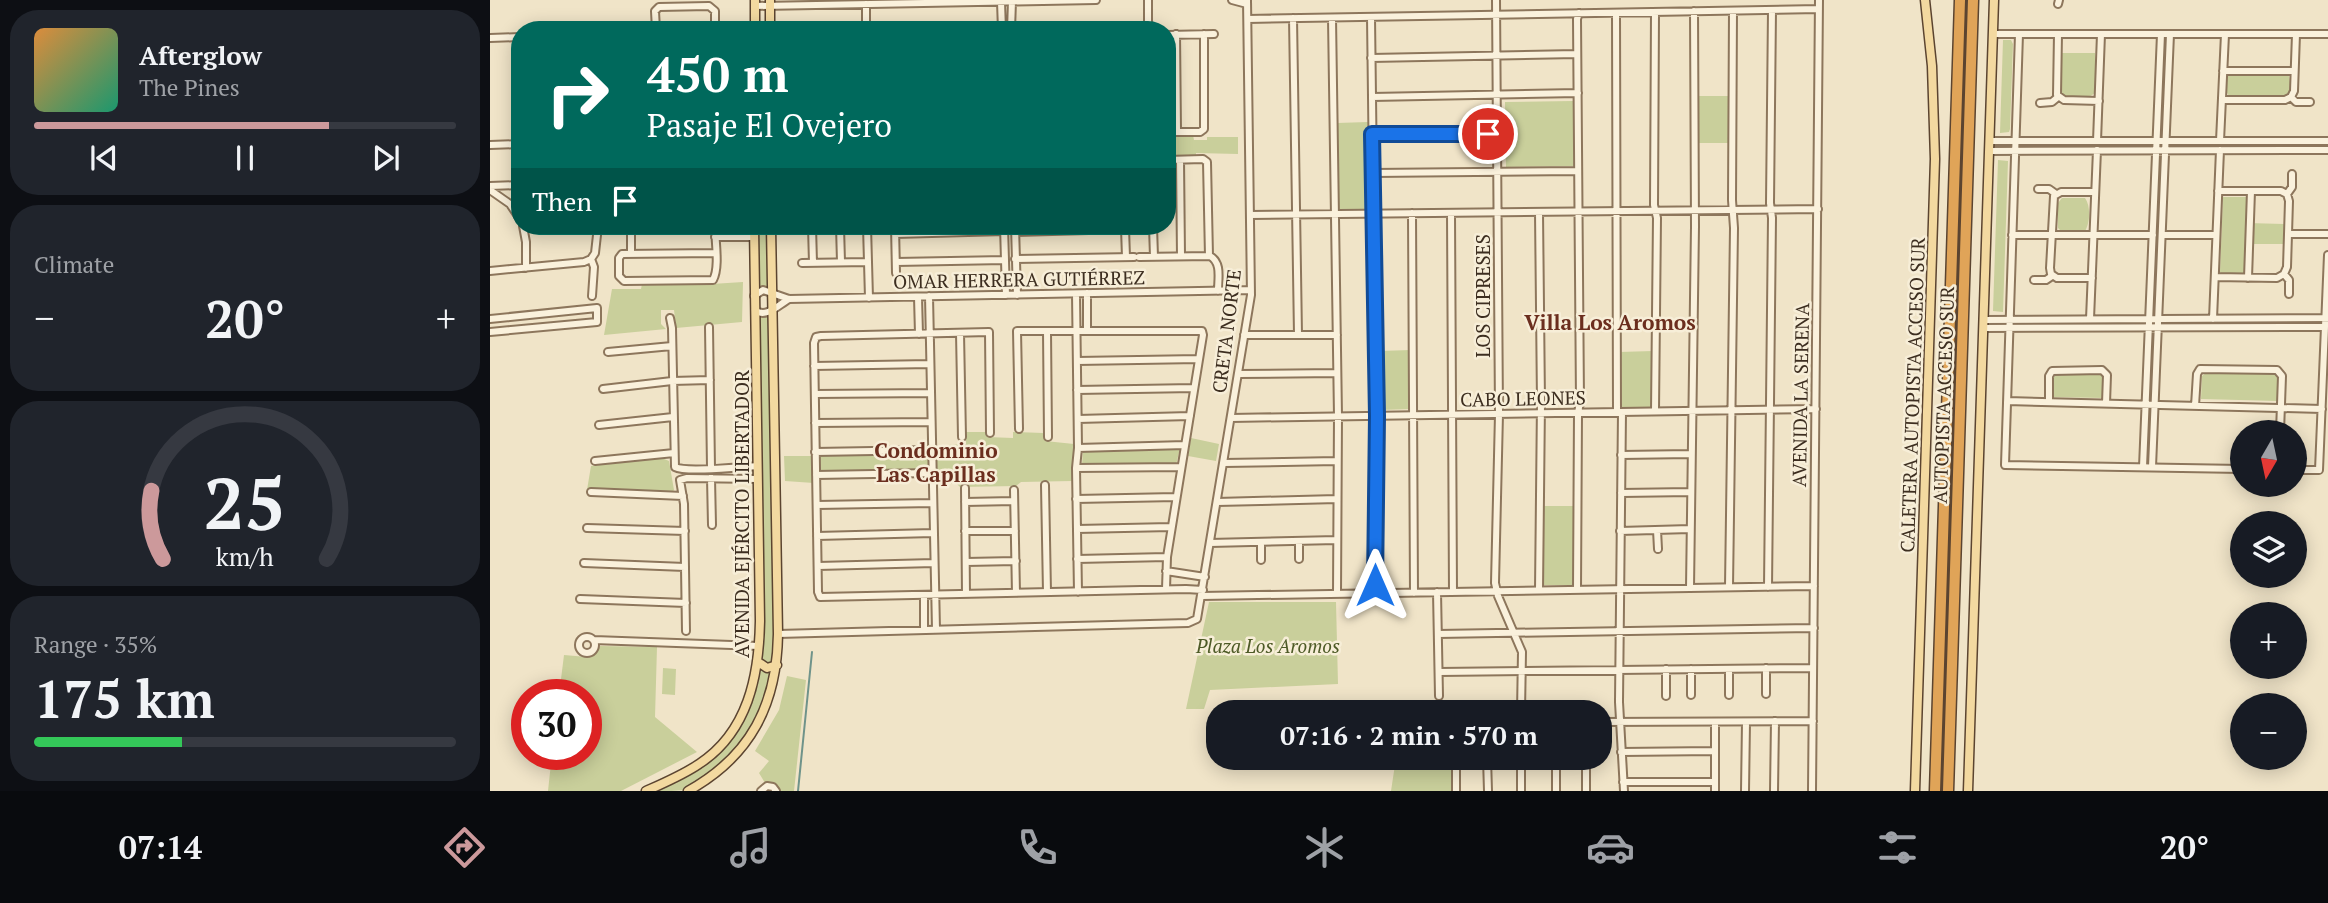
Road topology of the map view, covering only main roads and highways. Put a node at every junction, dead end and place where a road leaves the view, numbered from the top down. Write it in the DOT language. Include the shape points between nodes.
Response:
graph roads {
  1 [pos="1925,0"];
  2 [pos="1959,0"];
  3 [pos="1974,0"];
  4 [pos="1994,0"];
  5 [pos="755,3"];
  6 [pos="770,3"];
  7 [pos="755,21"];
  8 [pos="770,21"];
  9 [pos="754,235"];
  10 [pos="771,235"];
  11 [pos="758,663"];
  12 [pos="776,665"];
  13 [pos="646,791"];
  14 [pos="688,791"];
  15 [pos="1915,791"];
  16 [pos="1935,791"];
  17 [pos="1948,791"];
  18 [pos="1968,791"];
  1 -- 15 [label="main road, CALETERA AUTOPISTA ACCESO SUR" via="1935,159"];
  2 -- 16 [label="highway, AUTOPISTA ACCESO SUR"];
  3 -- 17 [label="highway, AUTOPISTA ACCESO SUR"];
  4 -- 18 [label="main road"];
  5 -- 7 [label="main road"];
  6 -- 8 [label="main road"];
  9 -- 11 [label="main road, AVENIDA EJÉRCITO LIBERTADOR"];
  10 -- 12 [label="main road, AVENIDA EJÉRCITO LIBERTADOR"];
  11 -- 12 [label="main road" via="767,668"];
  11 -- 13 [label="main road, AVENIDA EJÉRCITO LIBERTADOR" via="745,709 722,744 699,764"];
  12 -- 14 [label="main road, AVENIDA EJÉRCITO LIBERTADOR" via="768,702 746,742 722,768"];
}
